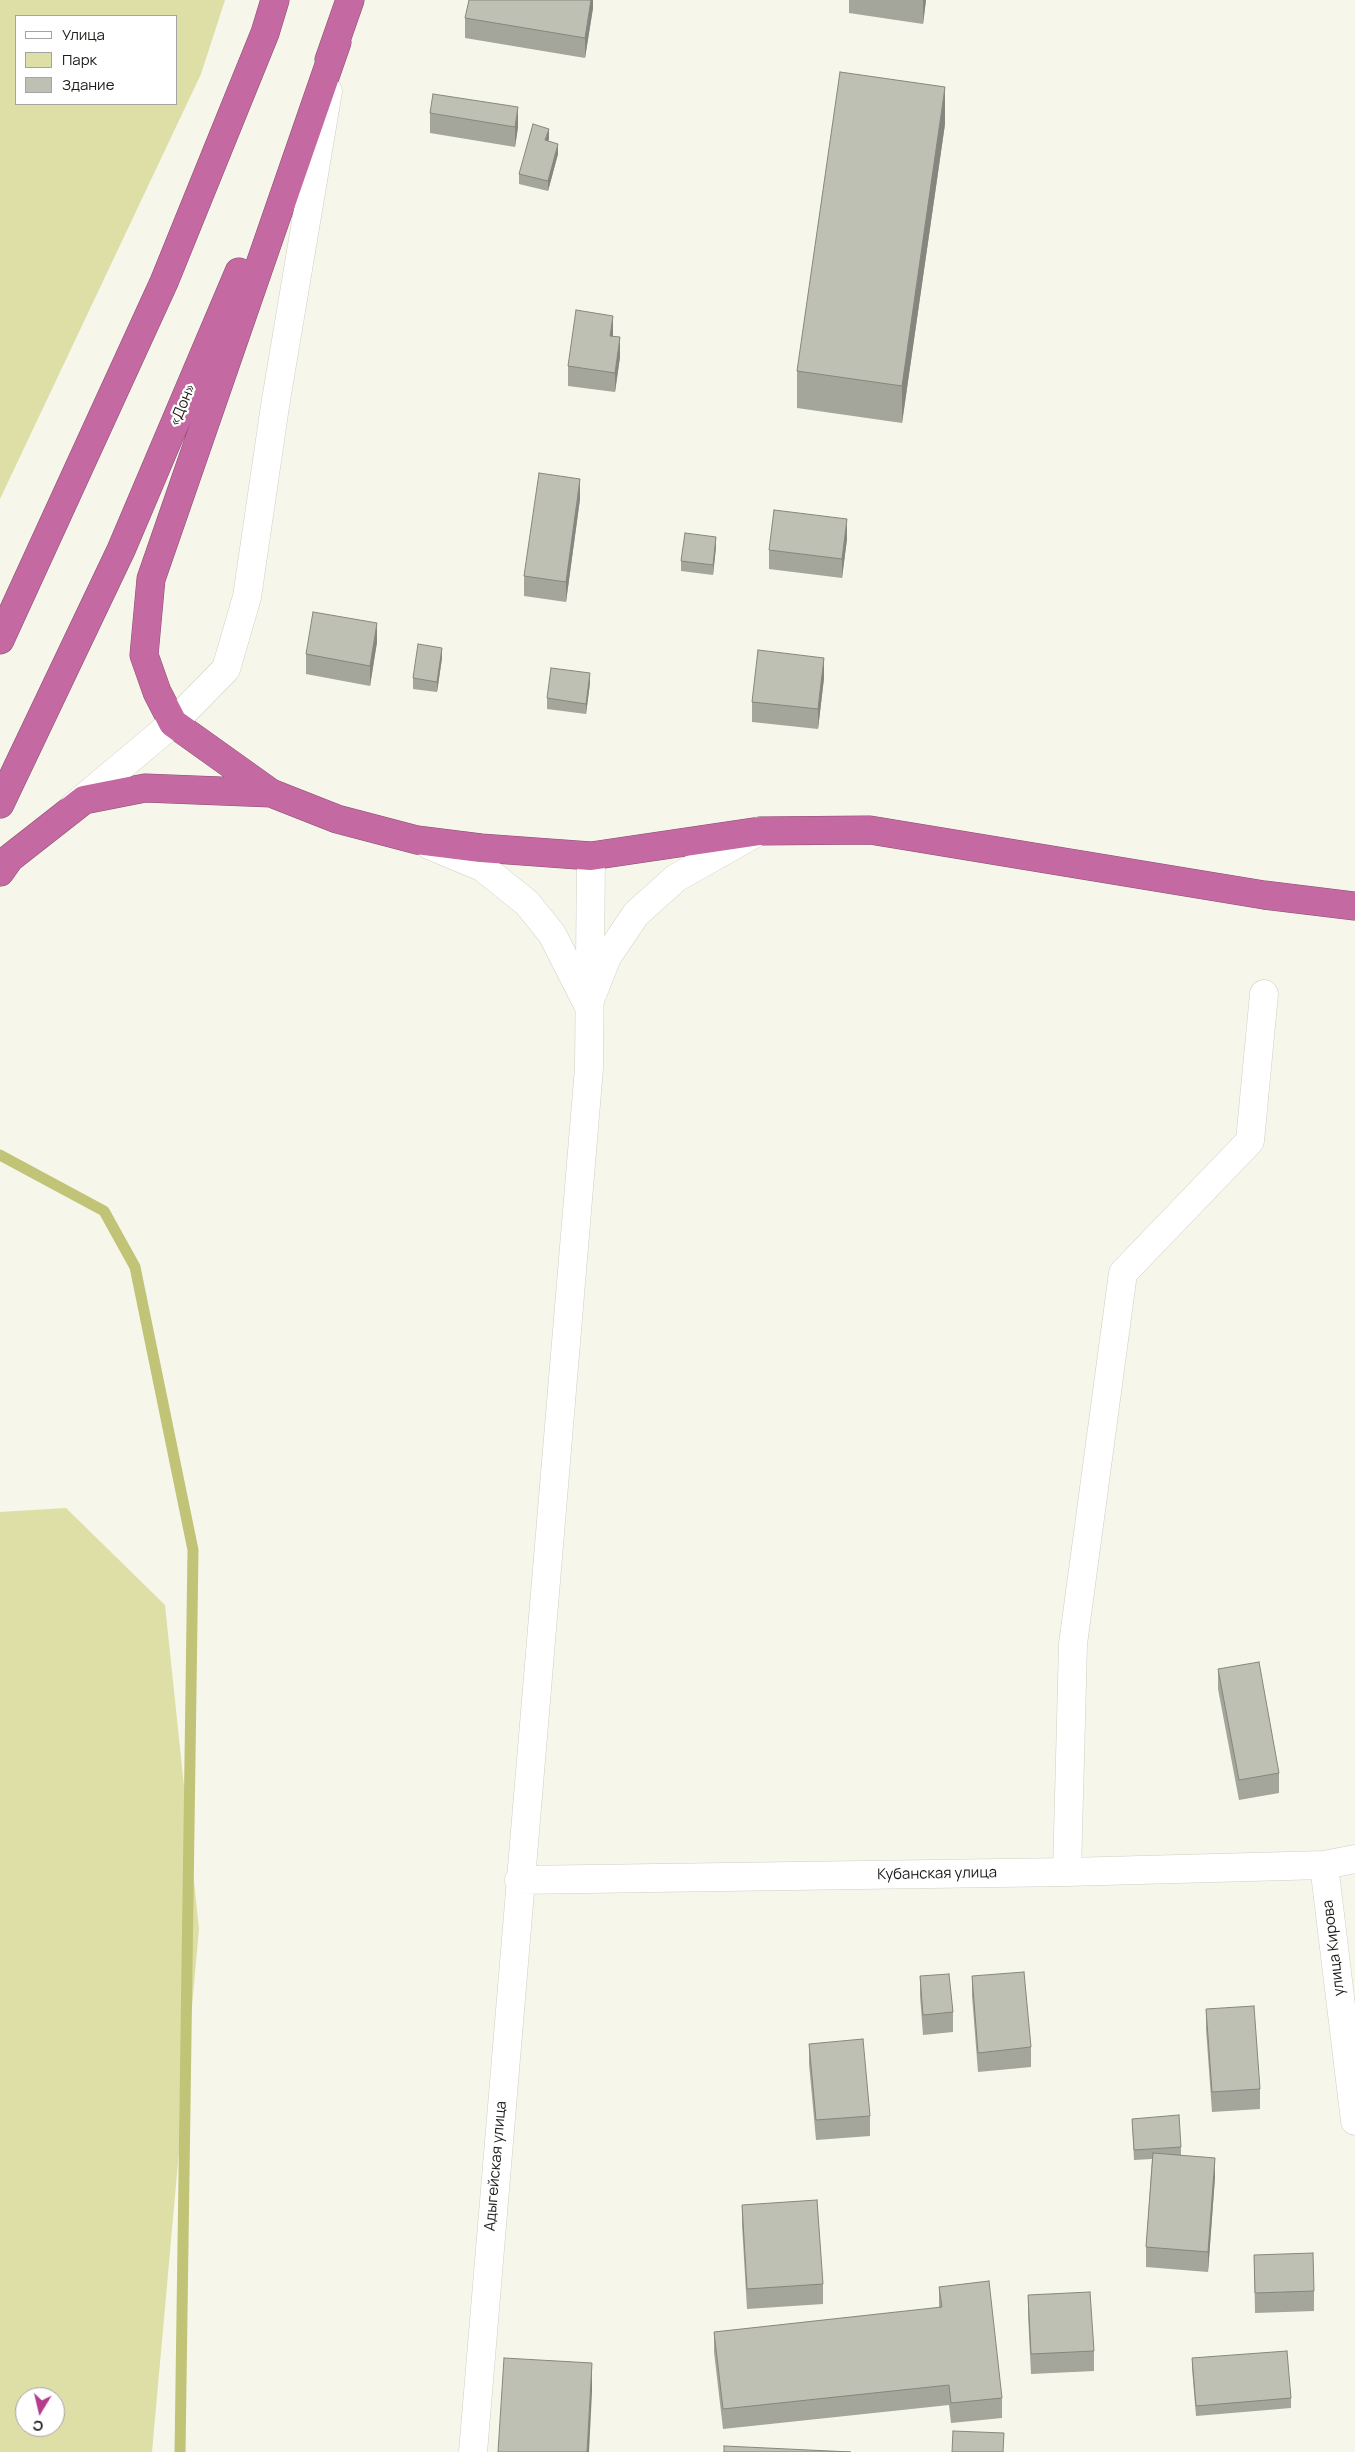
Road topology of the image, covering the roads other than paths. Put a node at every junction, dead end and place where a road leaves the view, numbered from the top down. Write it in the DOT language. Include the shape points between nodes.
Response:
graph roads {
  1 [pos="275,0"];
  2 [pos="350,0"];
  3 [pos="337,42"];
  4 [pos="0,640"];
  5 [pos="173,723"];
  6 [pos="271,793"];
  7 [pos="0,804"];
  8 [pos="760,831"];
  9 [pos="417,840"];
  10 [pos="29,843"];
  11 [pos="591,856"];
  12 [pos="0,872"];
  13 [pos="1355,906"];
  14 [pos="1264,994"];
  15 [pos="588,1005"];
  16 [pos="1355,1859"];
  17 [pos="1324,1865"];
  18 [pos="1067,1872"];
  19 [pos="519,1880"];
  20 [pos="1355,2121"];
  21 [pos="473,2452"];
  1 -- 4 [label="highway" via="164,282"];
  2 -- 3 [label="highway, «Дон»"];
  3 -- 5 [label="street" via="247,597 226,669"];
  3 -- 5 [label="highway" via="151,579 144,655 157,692"];
  3 -- 7 [label="highway, «Дон»" via="122,550"];
  5 -- 6 [label="highway"];
  5 -- 10 [label="street"];
  6 -- 9 [label="highway" via="337,819"];
  6 -- 10 [label="highway" via="145,788 84,800"];
  8 -- 11 [label="highway"];
  8 -- 13 [label="highway" via="870,830 1264,895"];
  8 -- 15 [label="street" via="676,878 636,914 608,957"];
  9 -- 11 [label="highway"];
  9 -- 15 [label="street" via="482,867 527,903 552,934"];
  10 -- 12 [label="highway" via="10,858"];
  11 -- 15 [label="street, Адыгейская улица"];
  14 -- 18 [label="street" via="1250,1142 1123,1273 1073,1644"];
  15 -- 19 [label="street, Адыгейская улица" via="589,1068"];
  16 -- 17 [label="street, Кубанская улица"];
  17 -- 18 [label="street, Кубанская улица"];
  17 -- 20 [label="street, улица Кирова"];
  18 -- 19 [label="street, Кубанская улица"];
  19 -- 21 [label="street, Адыгейская улица"];
}
